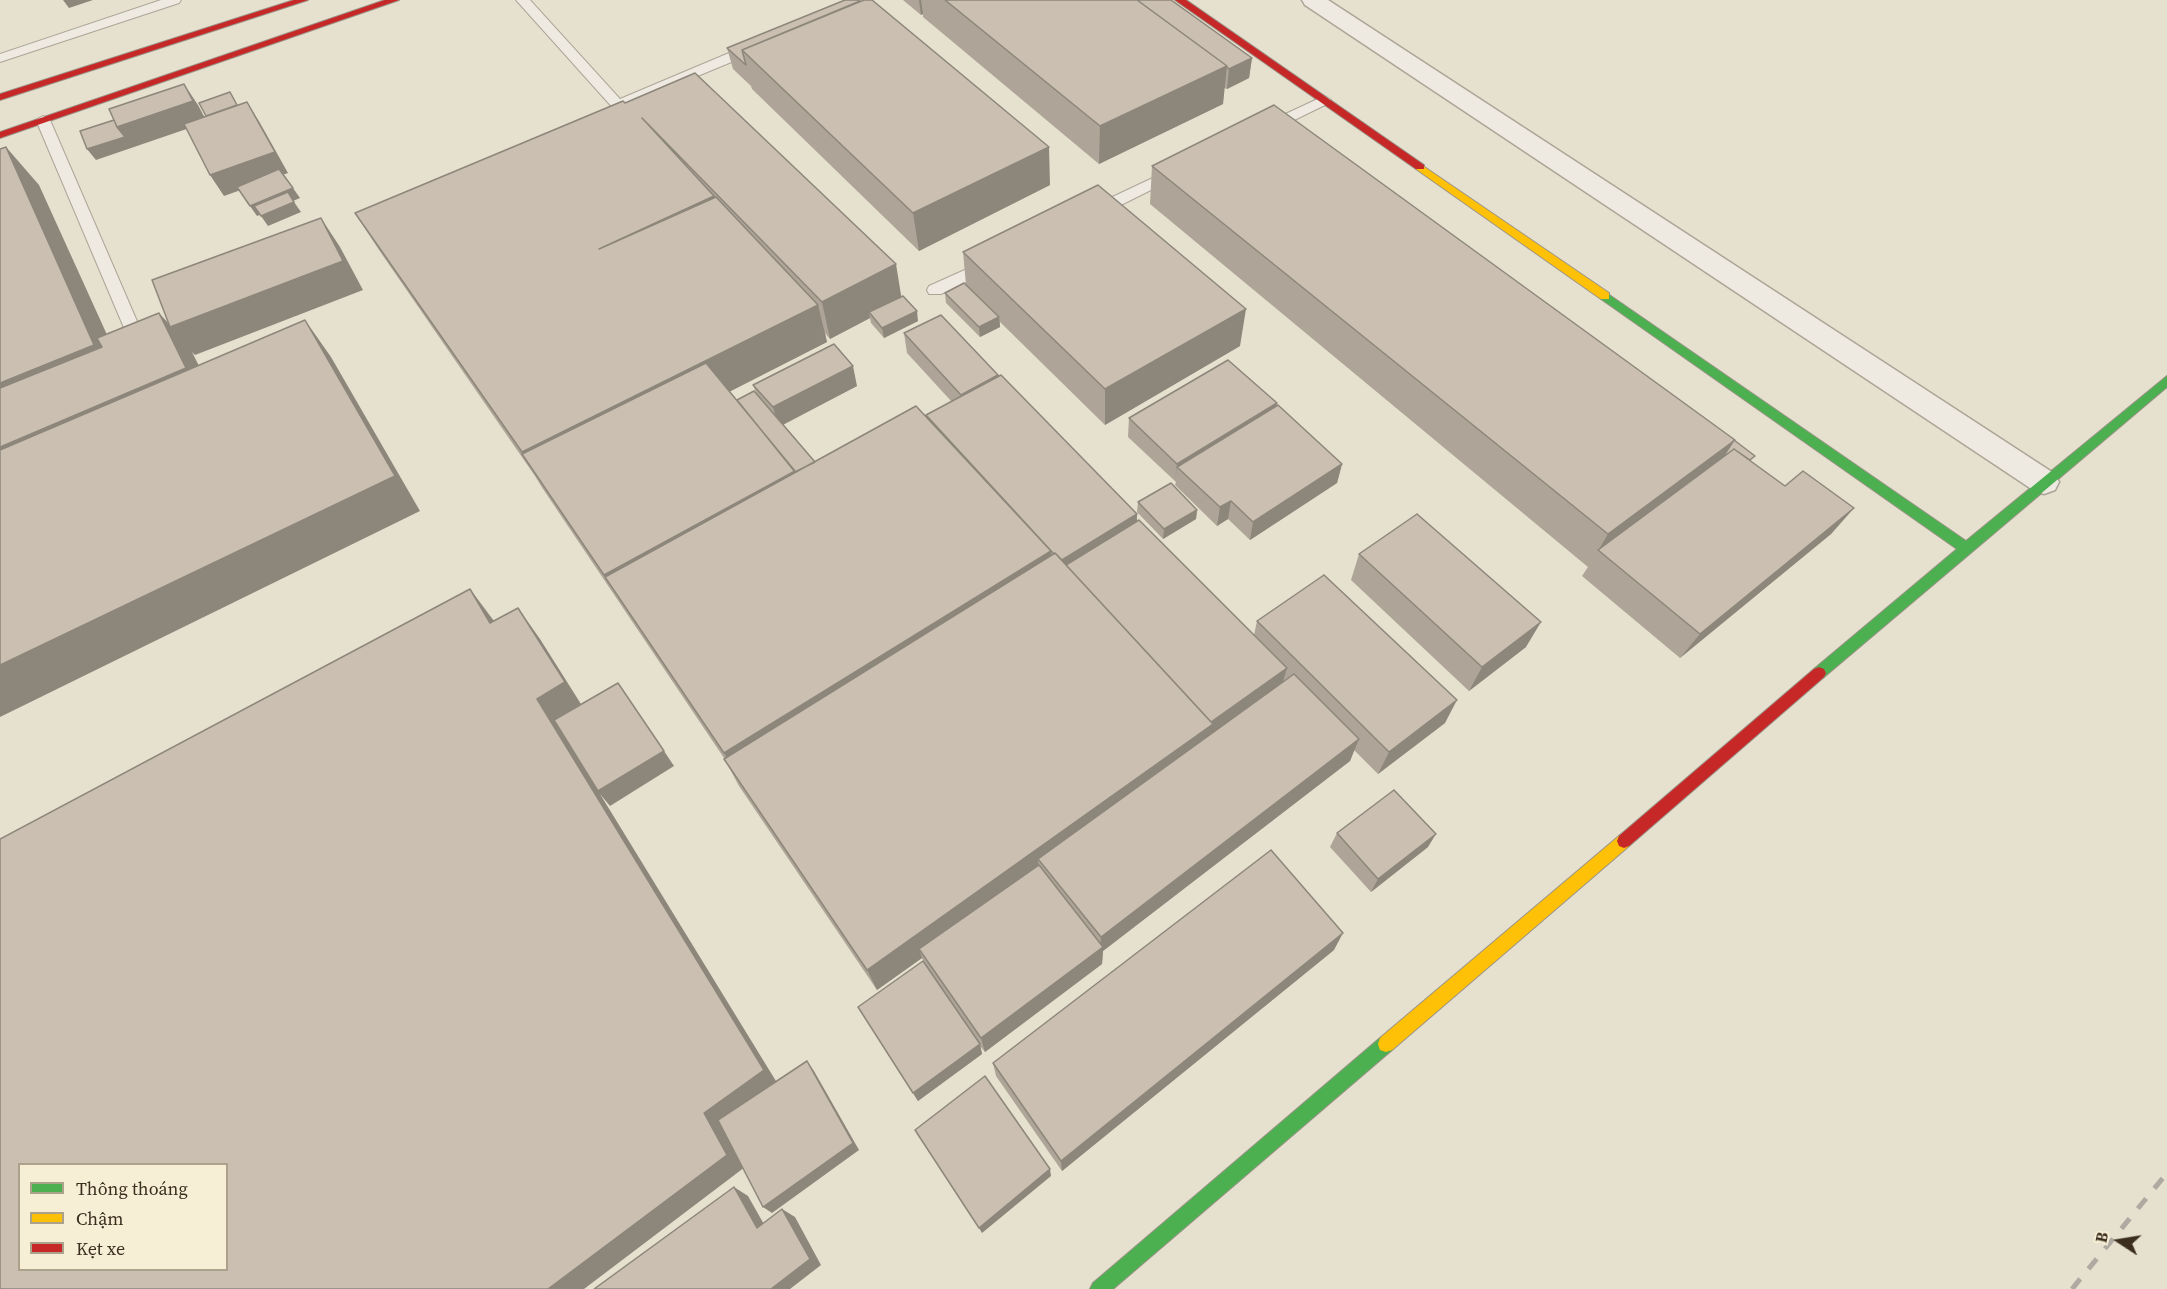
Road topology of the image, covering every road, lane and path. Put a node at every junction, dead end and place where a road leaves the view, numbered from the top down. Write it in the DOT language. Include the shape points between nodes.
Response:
graph roads {
  1 [pos="174,0"];
  2 [pos="303,0"];
  3 [pos="394,0"];
  4 [pos="523,0"];
  5 [pos="1180,0"];
  6 [pos="1313,0"];
  7 [pos="767,42"];
  8 [pos="0,58"];
  9 [pos="0,97"];
  10 [pos="1324,100"];
  11 [pos="43,120"];
  12 [pos="1275,124"];
  13 [pos="1254,134"];
  14 [pos="0,135"];
  15 [pos="1294,138"];
  16 [pos="1190,165"];
  17 [pos="1084,218"];
  18 [pos="999,259"];
  19 [pos="935,290"];
  20 [pos="144,355"];
  21 [pos="2167,380"];
  22 [pos="2044,482"];
  23 [pos="1966,548"];
  24 [pos="1099,1289"];
  1 -- 8 [label="lane"];
  2 -- 9 [label="street"];
  3 -- 11 [label="street"];
  4 -- 7 [label="lane" via="618,105"];
  5 -- 10 [label="street"];
  6 -- 22 [label="street"];
  10 -- 12 [label="lane"];
  10 -- 23 [label="street"];
  11 -- 14 [label="street"];
  11 -- 20 [label="lane"];
  12 -- 13 [label="lane"];
  12 -- 15 [label="lane"];
  16 -- 17 [label="lane"];
  18 -- 19 [label="lane"];
  21 -- 22 [label="street"];
  22 -- 23 [label="street"];
  23 -- 24 [label="street"];
}
